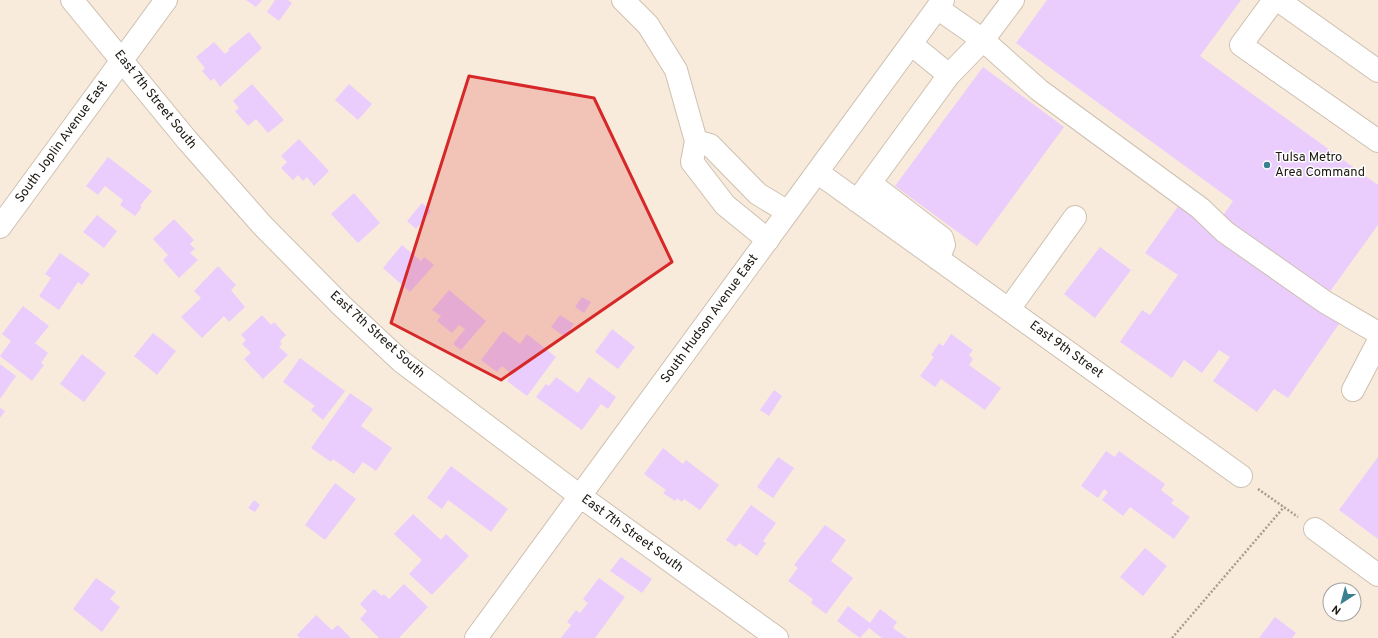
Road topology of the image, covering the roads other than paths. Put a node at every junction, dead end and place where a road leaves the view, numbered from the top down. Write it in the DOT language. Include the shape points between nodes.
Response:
graph roads {
  1 [pos="72,0"];
  2 [pos="166,0"];
  3 [pos="623,0"];
  4 [pos="1013,0"];
  5 [pos="1274,0"];
  6 [pos="1278,0"];
  7 [pos="940,4"];
  8 [pos="983,40"];
  9 [pos="911,44"];
  10 [pos="122,60"];
  11 [pos="1378,71"];
  12 [pos="949,75"];
  13 [pos="696,141"];
  14 [pos="1378,141"];
  15 [pos="817,172"];
  16 [pos="743,179"];
  17 [pos="870,183"];
  18 [pos="857,201"];
  19 [pos="724,205"];
  20 [pos="788,212"];
  21 [pos="1076,217"];
  22 [pos="0,227"];
  23 [pos="768,240"];
  24 [pos="938,259"];
  25 [pos="1009,309"];
  26 [pos="1378,333"];
  27 [pos="1378,342"];
  28 [pos="1353,390"];
  29 [pos="1241,476"];
  30 [pos="580,496"];
  31 [pos="1315,529"];
  32 [pos="1378,575"];
  33 [pos="476,638"];
  34 [pos="777,638"];
  1 -- 10 [label="street, East 7th Street South"];
  2 -- 10 [label="street, South Joplin Avenue East"];
  3 -- 13 [label="street" via="648,25 676,70"];
  4 -- 8 [label="street"];
  5 -- 14 [label="street" via="1241,45"];
  6 -- 11 [label="street"];
  7 -- 8 [label="street"];
  7 -- 9 [label="street, South Hudson Avenue East"];
  8 -- 12 [label="street"];
  8 -- 26 [label="street" via="1040,90 1200,208 1225,232 1325,302"];
  9 -- 12 [label="street"];
  9 -- 15 [label="street, South Hudson Avenue East"];
  10 -- 22 [label="street, South Joplin Avenue East"];
  10 -- 30 [label="street, East 7th Street South" via="187,140 262,225 342,306 402,362"];
  12 -- 17 [label="street"];
  13 -- 16 [label="street" via="710,145"];
  13 -- 19 [label="street" via="692,162"];
  15 -- 18 [label="street, East 9th Street"];
  15 -- 20 [label="street, South Hudson Avenue East"];
  16 -- 19 [label="street"];
  16 -- 20 [label="street" via="758,194"];
  17 -- 18 [label="street"];
  17 -- 24 [label="street" via="942,238 944,245"];
  18 -- 24 [label="street, East 9th Street"];
  19 -- 23 [label="street"];
  20 -- 23 [label="street, South Hudson Avenue East"];
  21 -- 25 [label="street"];
  23 -- 30 [label="street, South Hudson Avenue East"];
  24 -- 25 [label="street, East 9th Street"];
  25 -- 29 [label="street, East 9th Street"];
  27 -- 28 [label="street"];
  30 -- 33 [label="street, South Hudson Avenue East"];
  30 -- 34 [label="street, East 7th Street South"];
  31 -- 32 [label="street"];
}
